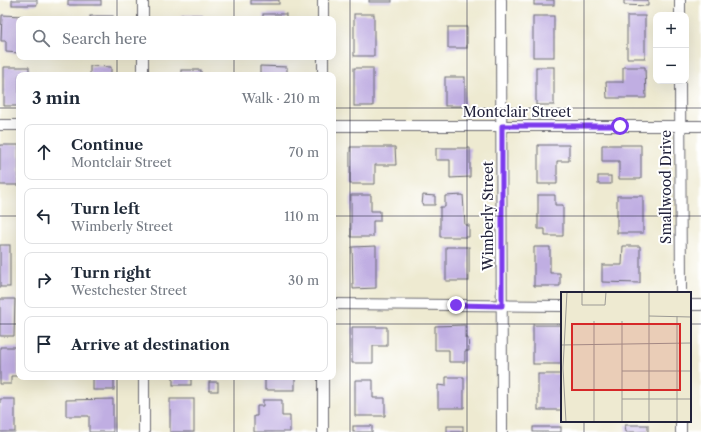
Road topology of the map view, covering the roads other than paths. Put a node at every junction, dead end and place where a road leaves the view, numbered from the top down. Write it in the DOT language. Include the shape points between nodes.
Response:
graph roads {
  1 [pos="143,0"];
  2 [pos="323,0"];
  3 [pos="501,0"];
  4 [pos="680,0"];
  5 [pos="680,12"];
  6 [pos="143,16"];
  7 [pos="323,16"];
  8 [pos="143,60"];
  9 [pos="323,60"];
  10 [pos="144,72"];
  11 [pos="323,72"];
  12 [pos="680,84"];
  13 [pos="0,125"];
  14 [pos="16,125"];
  15 [pos="336,126"];
  16 [pos="502,126"];
  17 [pos="680,126"];
  18 [pos="701,126"];
  19 [pos="681,292"];
  20 [pos="336,304"];
  21 [pos="502,306"];
  22 [pos="561,306"];
  23 [pos="144,380"];
  24 [pos="323,380"];
  25 [pos="144,432"];
  26 [pos="323,432"];
  27 [pos="502,432"];
  1 -- 6 [label="street"];
  2 -- 7 [label="street"];
  3 -- 16 [label="street, Wimberly Street"];
  4 -- 5 [label="street"];
  8 -- 10 [label="street"];
  9 -- 11 [label="street"];
  12 -- 17 [label="street, Smallwood Drive"];
  13 -- 14 [label="street"];
  15 -- 16 [label="street, Montclair Street"];
  16 -- 17 [label="street, Montclair Street"];
  16 -- 21 [label="street, Wimberly Street"];
  17 -- 18 [label="street, Montclair Street"];
  17 -- 19 [label="street, Smallwood Drive"];
  20 -- 21 [label="street"];
  21 -- 22 [label="street"];
  21 -- 27 [label="street, Wimberly Street"];
  23 -- 25 [label="street"];
  24 -- 26 [label="street"];
}
